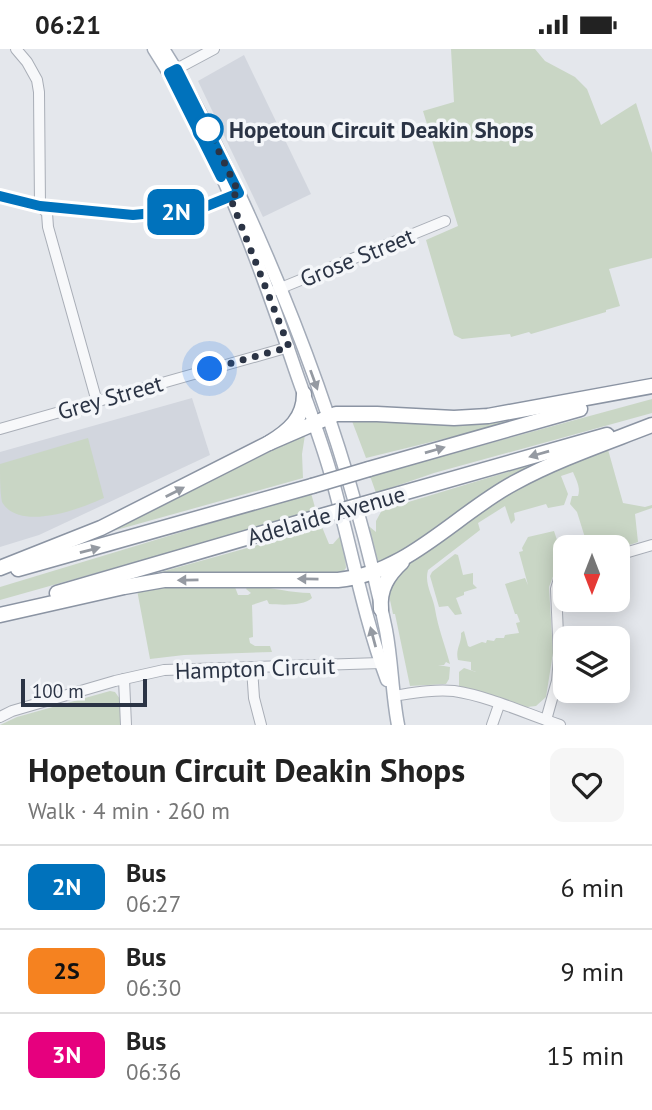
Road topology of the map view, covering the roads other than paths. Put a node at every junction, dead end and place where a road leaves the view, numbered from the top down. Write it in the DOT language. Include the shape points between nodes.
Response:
graph roads {
  1 [pos="16,49"];
  2 [pos="154,49"];
  3 [pos="163,49"];
  4 [pos="214,49"];
  5 [pos="173,71"];
  6 [pos="235,195"];
  7 [pos="0,196"];
  8 [pos="40,206"];
  9 [pos="445,221"];
  10 [pos="274,290"];
  11 [pos="295,345"];
  12 [pos="652,388"];
  13 [pos="304,394"];
  14 [pos="97,402"];
  15 [pos="321,420"];
  16 [pos="652,424"];
  17 [pos="0,429"];
  18 [pos="269,443"];
  19 [pos="652,545"];
  20 [pos="416,549"];
  21 [pos="630,551"];
  22 [pos="0,568"];
  23 [pos="0,574"];
  24 [pos="365,574"];
  25 [pos="381,609"];
  26 [pos="0,612"];
  27 [pos="557,613"];
  28 [pos="386,662"];
  29 [pos="252,668"];
  30 [pos="124,679"];
  31 [pos="393,696"];
  32 [pos="499,705"];
  33 [pos="0,716"];
  34 [pos="546,720"];
  35 [pos="127,725"];
  36 [pos="261,725"];
  37 [pos="398,725"];
  38 [pos="492,725"];
  39 [pos="560,725"];
  1 -- 8 [label="street" via="37,80 39,92"];
  2 -- 5 [label="main road"];
  3 -- 5 [label="main road"];
  4 -- 5 [label="street"];
  5 -- 6 [label="main road"];
  6 -- 8 [label="street" via="187,211 133,215"];
  6 -- 10 [label="main road"];
  7 -- 8 [label="street"];
  8 -- 14 [label="street" via="47,213"];
  9 -- 10 [label="street, Grose Street"];
  10 -- 11 [label="main road"];
  11 -- 13 [label="main road"];
  11 -- 14 [label="street, Grey Street"];
  11 -- 15 [label="main road, one-way"];
  12 -- 15 [label="highway" via="488,417 346,413"];
  23 -- 12 [label="highway, Adelaide Avenue, one-way, bridge"];
  13 -- 15 [label="main road"];
  13 -- 18 [label="highway" via="295,422"];
  14 -- 17 [label="street, Grey Street"];
  15 -- 18 [label="highway"];
  15 -- 24 [label="main road"];
  16 -- 20 [label="highway" via="514,483"];
  16 -- 26 [label="highway, Adelaide Avenue, one-way, bridge"];
  22 -- 18 [label="highway, one-way" via="125,517"];
  19 -- 21 [label="street"];
  20 -- 24 [label="highway"];
  20 -- 25 [label="highway" via="385,582"];
  24 -- 25 [label="main road"];
  24 -- 26 [label="highway, one-way" via="338,580 164,580"];
  28 -- 24 [label="main road, one-way"];
  25 -- 28 [label="main road"];
  27 -- 34 [label="street" via="557,681"];
  28 -- 29 [label="street, Hampton Circuit"];
  28 -- 31 [label="main road"];
  29 -- 30 [label="street, Hampton Circuit" via="164,670"];
  29 -- 36 [label="street"];
  30 -- 33 [label="street, Hampton Circuit"];
  30 -- 35 [label="street"];
  31 -- 32 [label="street" via="451,691"];
  31 -- 37 [label="main road"];
  32 -- 34 [label="street"];
  32 -- 38 [label="street"];
  34 -- 39 [label="street"];
}
